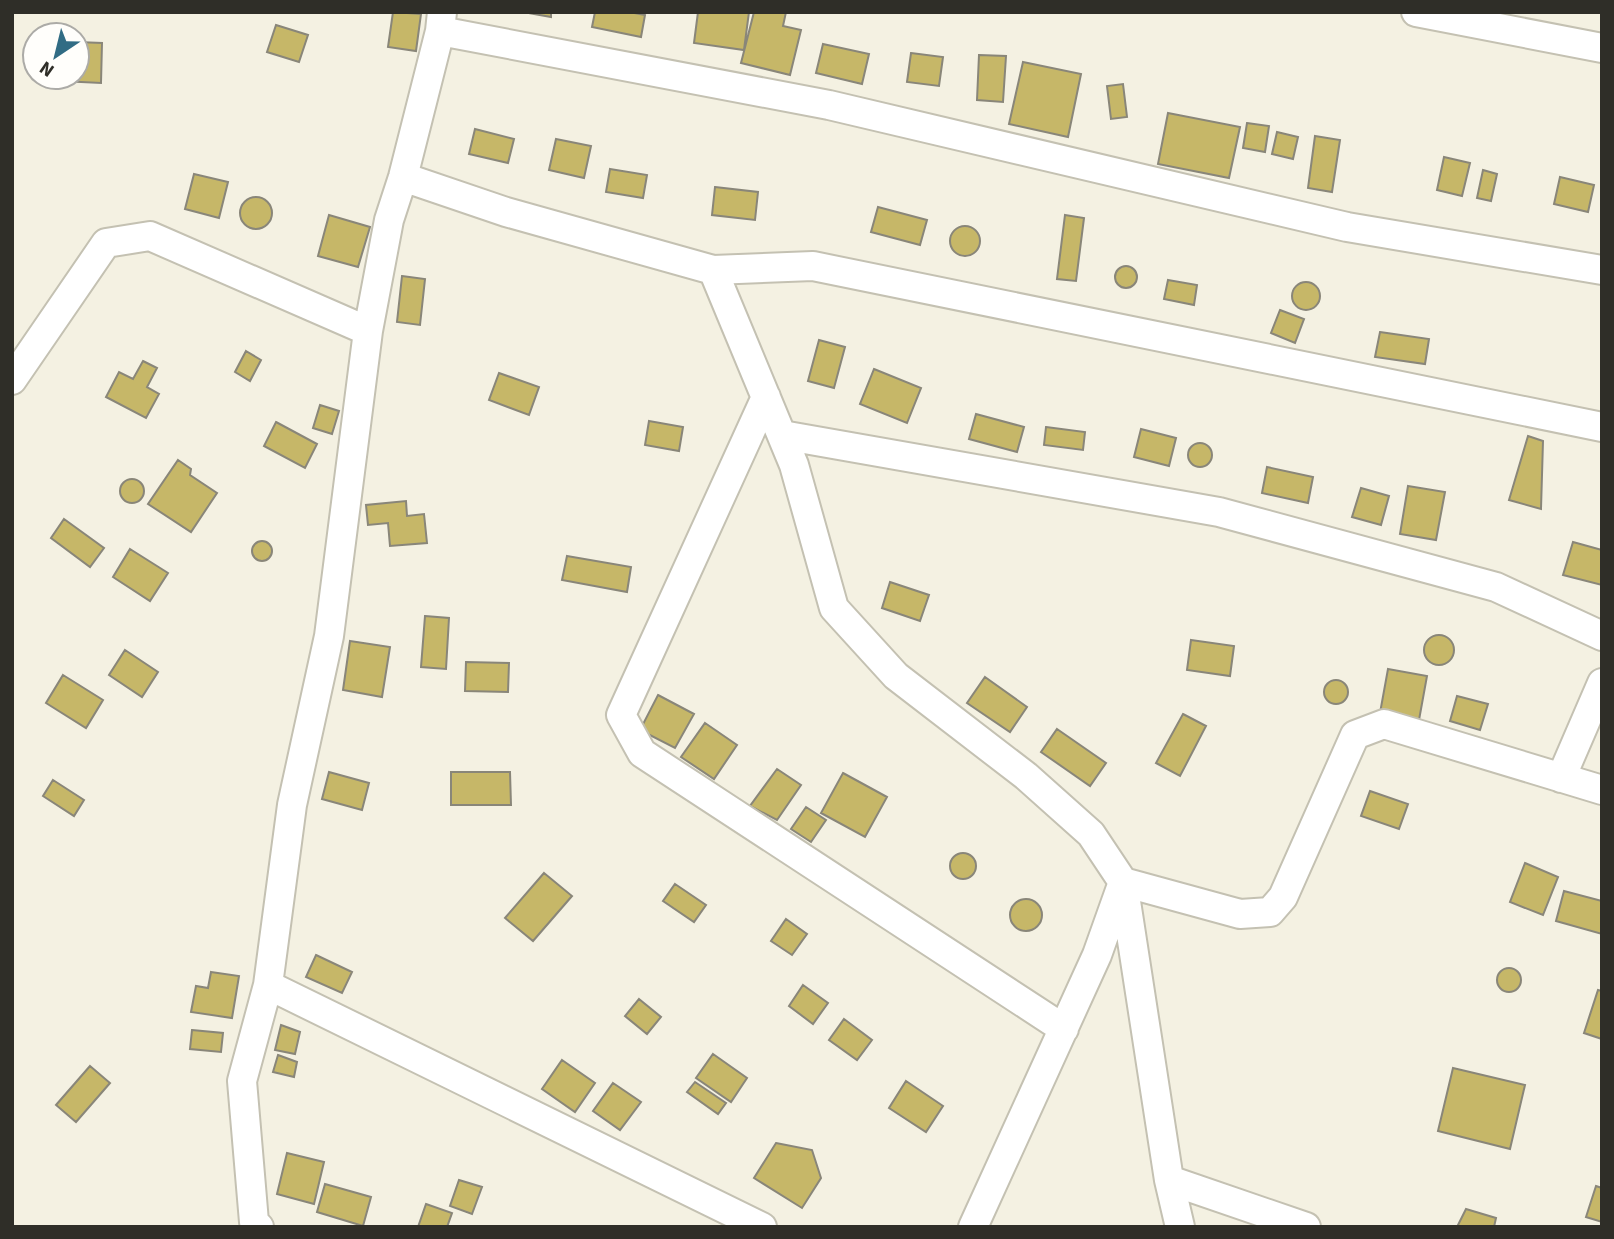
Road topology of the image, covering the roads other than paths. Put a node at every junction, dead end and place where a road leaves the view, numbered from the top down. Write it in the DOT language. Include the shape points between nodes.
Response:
graph roads {
  1 [pos="1416,12"];
  2 [pos="441,22"];
  3 [pos="1602,48"];
  4 [pos="403,177"];
  5 [pos="713,270"];
  6 [pos="1602,270"];
  7 [pos="368,331"];
  8 [pos="12,380"];
  9 [pos="766,397"];
  10 [pos="1602,427"];
  11 [pos="782,435"];
  12 [pos="1602,636"];
  13 [pos="1602,683"];
  14 [pos="1561,778"];
  15 [pos="1602,790"];
  16 [pos="1123,882"];
  17 [pos="268,985"];
  18 [pos="1064,1029"];
  19 [pos="1169,1180"];
  20 [pos="259,1227"];
  21 [pos="762,1227"];
  22 [pos="973,1227"];
  23 [pos="1180,1227"];
  24 [pos="1306,1227"];
  1 -- 3 [label="street"];
  2 -- 4 [label="street"];
  2 -- 6 [label="street" via="830,106 1347,228"];
  4 -- 5 [label="street" via="506,212"];
  4 -- 7 [label="street" via="389,220"];
  5 -- 9 [label="street"];
  5 -- 10 [label="street" via="813,266"];
  7 -- 8 [label="street" via="150,236 106,243"];
  7 -- 17 [label="street" via="329,636 292,805"];
  9 -- 11 [label="street"];
  9 -- 18 [label="street" via="621,715 642,753"];
  11 -- 12 [label="street" via="1219,512 1496,587"];
  11 -- 16 [label="street" via="834,608 896,676 1026,776 1091,834"];
  13 -- 14 [label="street"];
  14 -- 15 [label="street"];
  14 -- 16 [label="street" via="1384,724 1355,735 1283,897 1270,912 1240,914"];
  16 -- 18 [label="street"];
  16 -- 19 [label="street"];
  17 -- 20 [label="street" via="242,1081 254,1223"];
  17 -- 21 [label="street"];
  18 -- 22 [label="street"];
  19 -- 23 [label="street"];
  19 -- 24 [label="street"];
}
